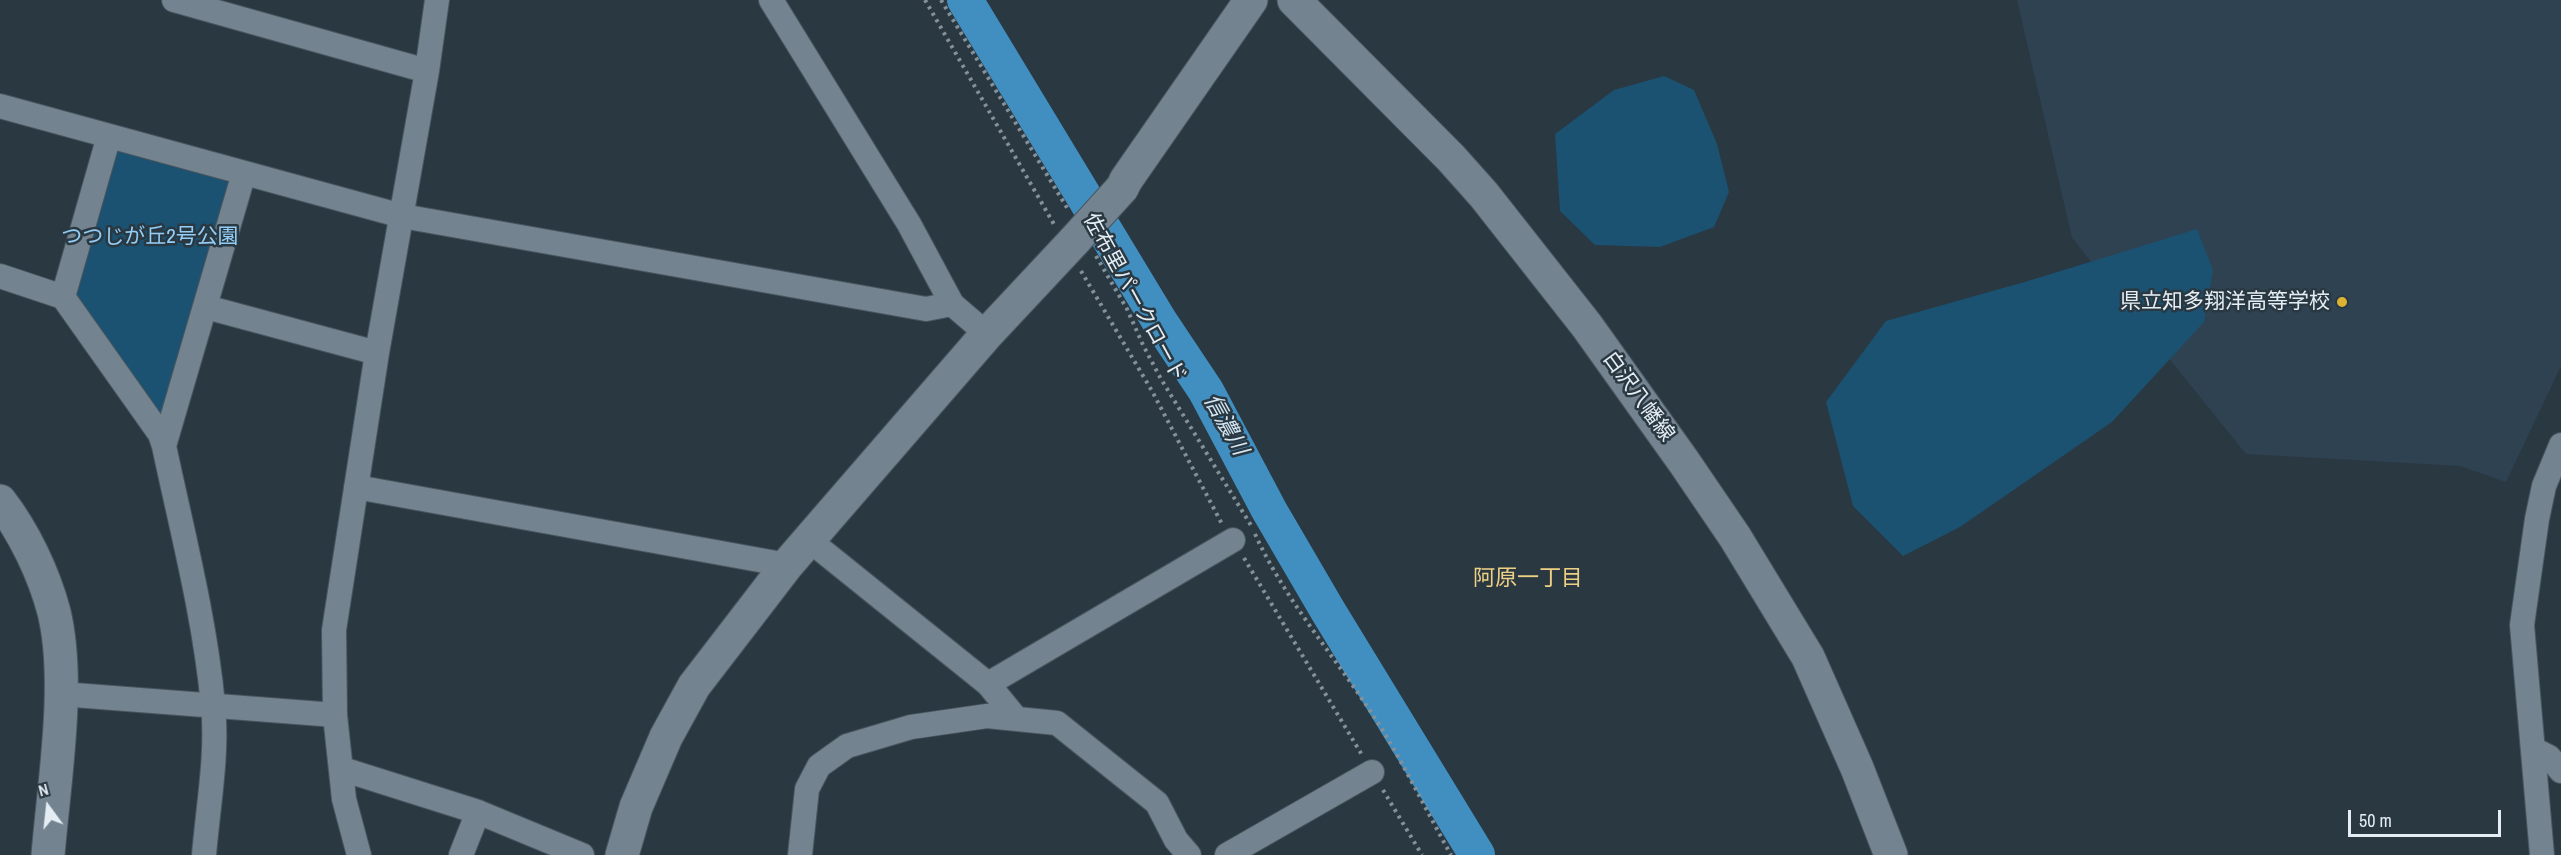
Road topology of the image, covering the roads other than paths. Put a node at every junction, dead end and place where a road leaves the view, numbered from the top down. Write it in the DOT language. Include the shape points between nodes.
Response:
graph roads {
  1 [pos="174,0"];
  2 [pos="437,0"];
  3 [pos="771,0"];
  4 [pos="1251,0"];
  5 [pos="1294,0"];
  6 [pos="427,71"];
  7 [pos="0,105"];
  8 [pos="109,136"];
  9 [pos="244,173"];
  10 [pos="402,216"];
  11 [pos="0,276"];
  12 [pos="63,297"];
  13 [pos="952,304"];
  14 [pos="206,307"];
  15 [pos="987,334"];
  16 [pos="377,352"];
  17 [pos="2561,445"];
  18 [pos="164,446"];
  19 [pos="356,487"];
  20 [pos="0,501"];
  21 [pos="809,540"];
  22 [pos="1233,540"];
  23 [pos="787,565"];
  24 [pos="988,684"];
  25 [pos="61,694"];
  26 [pos="213,707"];
  27 [pos="335,715"];
  28 [pos="1015,717"];
  29 [pos="2533,749"];
  30 [pos="342,770"];
  31 [pos="2561,771"];
  32 [pos="1372,772"];
  33 [pos="478,812"];
  34 [pos="48,855"];
  35 [pos="204,855"];
  36 [pos="359,855"];
  37 [pos="461,855"];
  38 [pos="582,855"];
  39 [pos="622,855"];
  40 [pos="800,855"];
  41 [pos="1189,855"];
  42 [pos="1227,855"];
  43 [pos="1891,855"];
  44 [pos="2542,855"];
  1 -- 6 [label="street"];
  2 -- 6 [label="street"];
  3 -- 13 [label="street" via="909,224"];
  4 -- 15 [label="street, bridge" via="1122,188"];
  5 -- 43 [label="street, 白沢八幡線" via="1484,195 1587,326 1684,462 1808,657"];
  6 -- 10 [label="street"];
  7 -- 8 [label="street"];
  8 -- 9 [label="street"];
  8 -- 12 [label="street"];
  9 -- 10 [label="street"];
  9 -- 14 [label="street"];
  10 -- 13 [label="street" via="926,309"];
  10 -- 16 [label="street"];
  11 -- 12 [label="street"];
  12 -- 18 [label="street"];
  13 -- 15 [label="street"];
  14 -- 16 [label="street"];
  14 -- 18 [label="street"];
  15 -- 21 [label="street"];
  16 -- 19 [label="street"];
  17 -- 29 [label="street" via="2544,486 2522,625"];
  18 -- 26 [label="street" via="199,615"];
  19 -- 23 [label="street"];
  19 -- 27 [label="street" via="334,630"];
  20 -- 25 [label="street" via="38,569 54,613"];
  21 -- 23 [label="street"];
  21 -- 24 [label="street"];
  22 -- 24 [label="street"];
  23 -- 39 [label="street" via="694,686 640,797"];
  24 -- 28 [label="street"];
  25 -- 26 [label="street"];
  25 -- 34 [label="street"];
  26 -- 27 [label="street"];
  26 -- 35 [label="street"];
  27 -- 30 [label="street"];
  28 -- 40 [label="street" via="987,716 911,727 847,746 819,766 807,789"];
  28 -- 41 [label="street" via="1057,723 1157,803 1176,840"];
  29 -- 31 [label="street" via="2549,757"];
  29 -- 44 [label="street"];
  30 -- 33 [label="street"];
  30 -- 36 [label="street" via="344,799"];
  32 -- 42 [label="street"];
  33 -- 37 [label="street"];
  33 -- 38 [label="street"];
}
